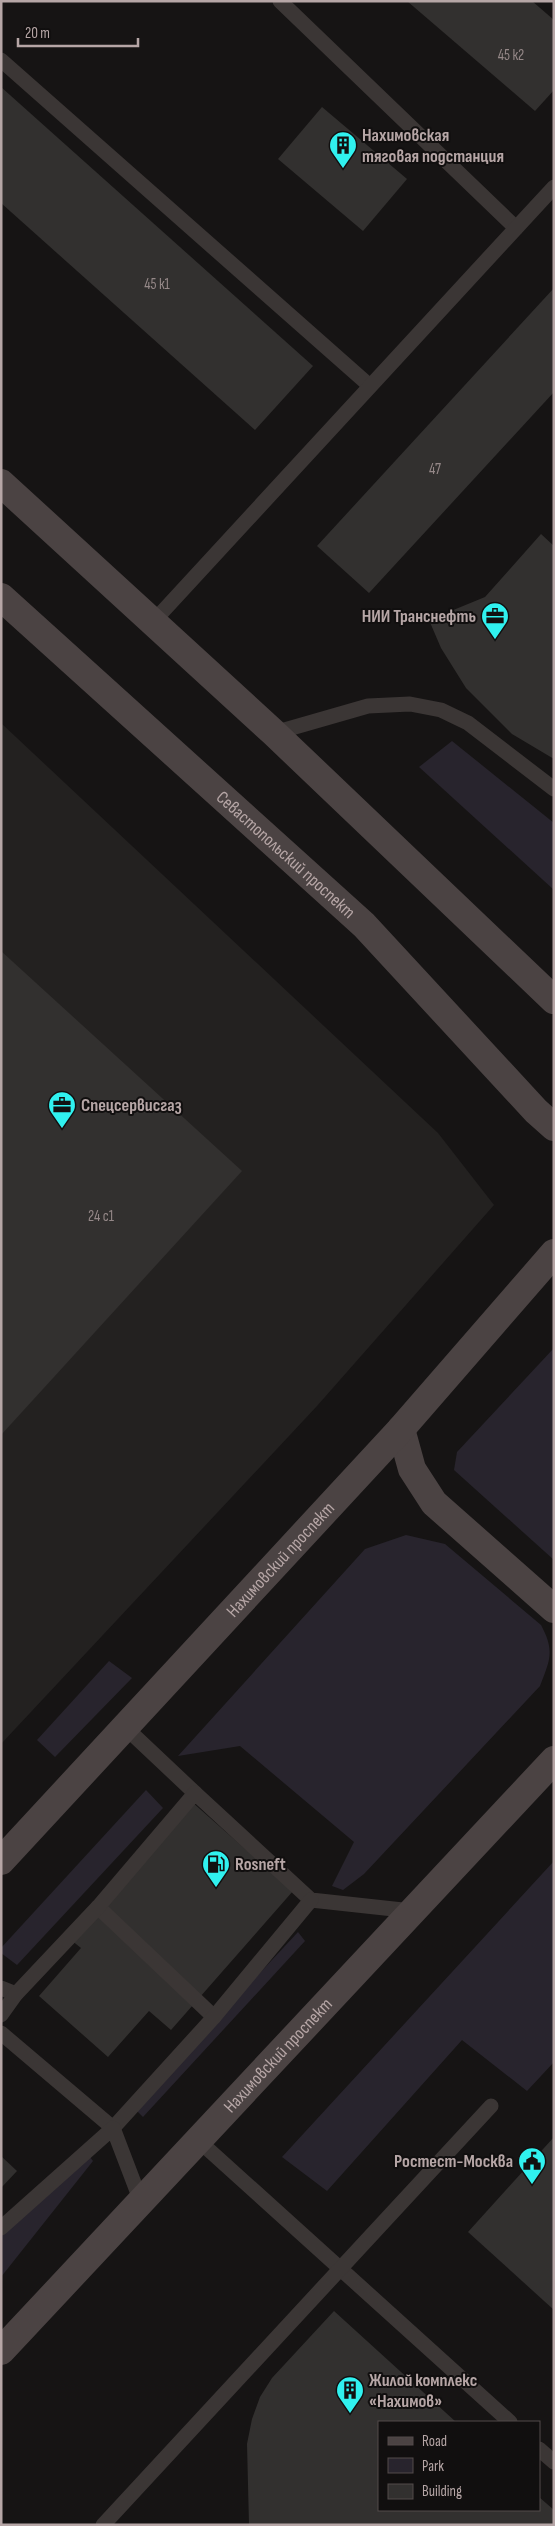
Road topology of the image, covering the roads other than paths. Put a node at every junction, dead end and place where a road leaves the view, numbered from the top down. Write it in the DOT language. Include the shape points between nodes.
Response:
graph roads {
  1 [pos="280,1"];
  2 [pos="1,60"];
  3 [pos="554,187"];
  4 [pos="516,228"];
  5 [pos="370,386"];
  6 [pos="1,483"];
  7 [pos="1,597"];
  8 [pos="153,622"];
  9 [pos="274,733"];
  10 [pos="554,789"];
  11 [pos="554,1000"];
  12 [pos="554,1127"];
  13 [pos="554,1253"];
  14 [pos="401,1429"];
  15 [pos="554,1609"];
  16 [pos="124,1727"];
  17 [pos="554,1760"];
  18 [pos="195,1793"];
  19 [pos="1,1861"];
  20 [pos="311,1900"];
  21 [pos="98,1907"];
  22 [pos="412,1911"];
  23 [pos="1,1988"];
  24 [pos="16,1994"];
  25 [pos="1,2015"];
  26 [pos="214,2017"];
  27 [pos="1,2033"];
  28 [pos="491,2106"];
  29 [pos="113,2128"];
  30 [pos="199,2141"];
  31 [pos="142,2204"];
  32 [pos="1,2228"];
  33 [pos="340,2268"];
  34 [pos="1,2351"];
  35 [pos="509,2421"];
  36 [pos="540,2450"];
  37 [pos="554,2462"];
  38 [pos="104,2525"];
  1 -- 4 [label="lane"];
  2 -- 5 [label="lane"];
  3 -- 4 [label="lane"];
  4 -- 5 [label="lane"];
  5 -- 8 [label="lane"];
  6 -- 8 [label="main road"];
  7 -- 12 [label="main road, Севастопольский проспект" via="364,925"];
  8 -- 9 [label="main road"];
  9 -- 10 [label="lane" via="368,706 410,704 441,710 468,723"];
  9 -- 11 [label="main road"];
  13 -- 14 [label="main road, Нахимовский проспект"];
  14 -- 15 [label="main road" via="412,1469 434,1503"];
  14 -- 16 [label="main road, Нахимовский проспект"];
  16 -- 18 [label="lane"];
  16 -- 19 [label="main road, Нахимовский проспект"];
  17 -- 22 [label="main road, Нахимовский проспект"];
  18 -- 20 [label="lane"];
  18 -- 21 [label="lane"];
  20 -- 22 [label="lane"];
  20 -- 26 [label="lane"];
  21 -- 24 [label="lane"];
  21 -- 26 [label="lane"];
  22 -- 30 [label="main road, Нахимовский проспект"];
  23 -- 24 [label="lane"];
  24 -- 25 [label="lane"];
  26 -- 29 [label="lane"];
  27 -- 29 [label="lane"];
  28 -- 33 [label="lane"];
  29 -- 31 [label="lane"];
  29 -- 32 [label="lane"];
  30 -- 31 [label="main road, Нахимовский проспект"];
  30 -- 33 [label="lane"];
  31 -- 34 [label="main road, Нахимовский проспект"];
  33 -- 35 [label="lane"];
  33 -- 38 [label="lane"];
  36 -- 37 [label="lane"];
}
